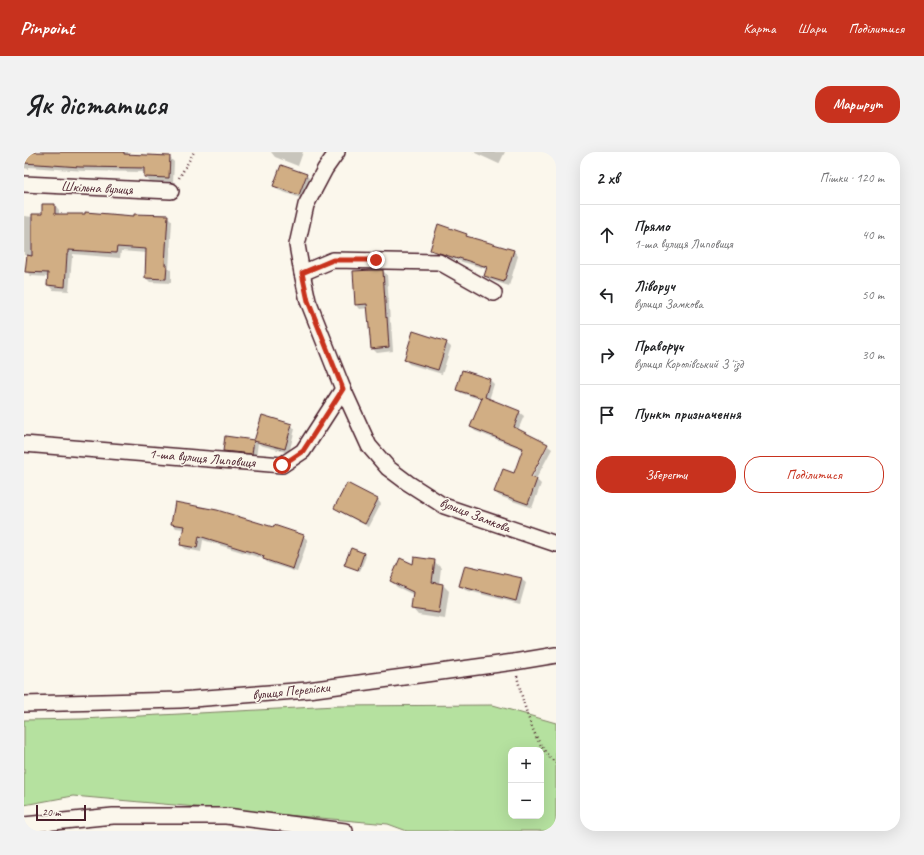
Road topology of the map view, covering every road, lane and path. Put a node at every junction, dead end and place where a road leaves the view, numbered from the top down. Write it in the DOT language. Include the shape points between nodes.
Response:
graph roads {
  1 [pos="194,152"];
  2 [pos="337,152"];
  3 [pos="24,184"];
  4 [pos="171,191"];
  5 [pos="302,273"];
  6 [pos="494,293"];
  7 [pos="343,389"];
  8 [pos="24,444"];
  9 [pos="556,544"];
  10 [pos="556,655"];
  11 [pos="514,662"];
  12 [pos="24,704"];
  13 [pos="556,763"];
  14 [pos="24,825"];
  15 [pos="345,831"];
  1 -- 4 [label="path"];
  2 -- 5 [label="street, вулиця Замкова" via="306,205 298,245"];
  3 -- 4 [label="street, Шкільна вулиця"];
  5 -- 6 [label="street" via="333,260 439,262"];
  5 -- 7 [label="street, вулиця Замкова" via="308,301"];
  7 -- 8 [label="street, 1-ша вулиця Липовиця" via="303,451 282,465"];
  7 -- 9 [label="street, вулиця Замкова" via="369,446 388,468 408,483 444,506"];
  10 -- 11 [label="street, вулиця Переліски"];
  11 -- 12 [label="street, вулиця Переліски" via="300,691 180,700"];
  11 -- 13 [label="path" via="536,737 549,758"];
  14 -- 15 [label="street" via="113,816 226,816"];
}
